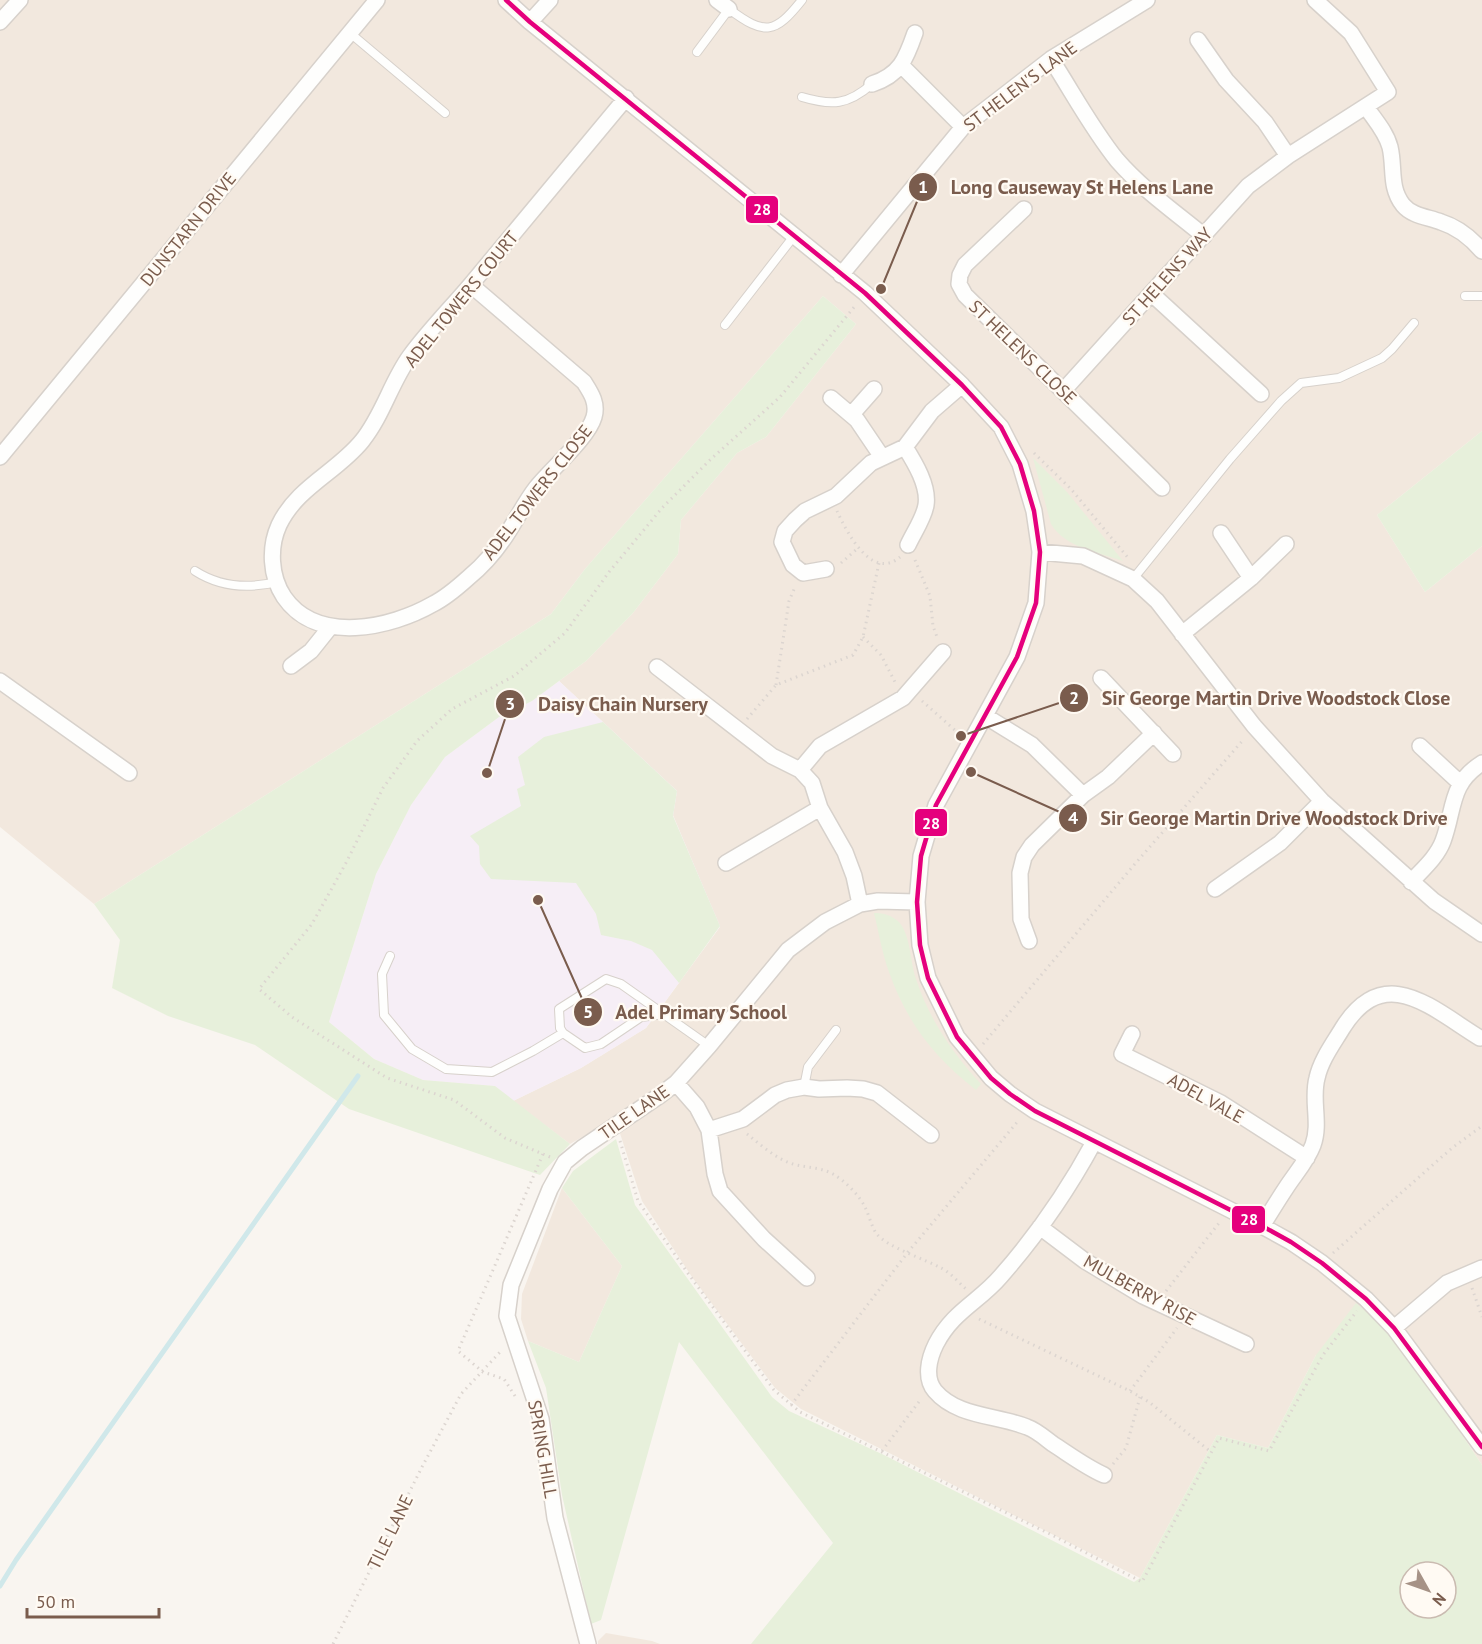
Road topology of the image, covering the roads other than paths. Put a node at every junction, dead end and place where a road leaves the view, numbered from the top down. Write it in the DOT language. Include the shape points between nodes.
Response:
graph roads {
  1 [pos="20,0"];
  2 [pos="377,0"];
  3 [pos="506,0"];
  4 [pos="550,0"];
  5 [pos="802,0"];
  6 [pos="1147,0"];
  7 [pos="1315,0"];
  8 [pos="723,5"];
  9 [pos="0,22"];
  10 [pos="530,22"];
  11 [pos="350,33"];
  12 [pos="915,33"];
  13 [pos="1198,40"];
  14 [pos="698,52"];
  15 [pos="1051,59"];
  16 [pos="902,65"];
  17 [pos="872,84"];
  18 [pos="802,97"];
  19 [pos="626,98"];
  20 [pos="1366,107"];
  21 [pos="445,113"];
  22 [pos="963,127"];
  23 [pos="1288,156"];
  24 [pos="1024,209"];
  25 [pos="794,236"];
  26 [pos="1204,236"];
  27 [pos="1482,251"];
  28 [pos="841,274"];
  29 [pos="471,285"];
  30 [pos="1152,294"];
  31 [pos="1465,296"];
  32 [pos="1482,296"];
  33 [pos="1414,323"];
  34 [pos="725,325"];
  35 [pos="962,385"];
  36 [pos="874,389"];
  37 [pos="1063,391"];
  38 [pos="1261,394"];
  39 [pos="831,398"];
  40 [pos="852,414"];
  41 [pos="905,447"];
  42 [pos="0,457"];
  43 [pos="882,457"];
  44 [pos="1162,488"];
  45 [pos="1221,533"];
  46 [pos="908,544"];
  47 [pos="1286,544"];
  48 [pos="1040,552"];
  49 [pos="272,563"];
  50 [pos="826,569"];
  51 [pos="195,571"];
  52 [pos="1251,578"];
  53 [pos="1133,579"];
  54 [pos="277,582"];
  55 [pos="331,626"];
  56 [pos="1182,634"];
  57 [pos="944,652"];
  58 [pos="291,666"];
  59 [pos="657,667"];
  60 [pos="1101,678"];
  61 [pos="0,681"];
  62 [pos="985,716"];
  63 [pos="1154,733"];
  64 [pos="1420,746"];
  65 [pos="1173,754"];
  66 [pos="1482,763"];
  67 [pos="800,770"];
  68 [pos="129,773"];
  69 [pos="1460,783"];
  70 [pos="1083,795"];
  71 [pos="1322,801"];
  72 [pos="820,808"];
  73 [pos="726,863"];
  74 [pos="1411,882"];
  75 [pos="1215,889"];
  76 [pos="917,902"];
  77 [pos="860,904"];
  78 [pos="1482,934"];
  79 [pos="1029,940"];
  80 [pos="390,956"];
  81 [pos="664,1014"];
  82 [pos="836,1030"];
  83 [pos="563,1034"];
  84 [pos="1132,1034"];
  85 [pos="1480,1038"];
  86 [pos="709,1046"];
  87 [pos="676,1083"];
  88 [pos="804,1087"];
  89 [pos="709,1130"];
  90 [pos="931,1135"];
  91 [pos="1094,1142"];
  92 [pos="1307,1158"];
  93 [pos="550,1189"];
  94 [pos="1262,1226"];
  95 [pos="1040,1227"];
  96 [pos="1482,1268"];
  97 [pos="807,1278"];
  98 [pos="1394,1328"];
  99 [pos="1246,1344"];
  100 [pos="1482,1447"];
  101 [pos="1104,1475"];
  102 [pos="588,1644"];
  1 -- 9 [label="street"];
  2 -- 11 [label="street, DUNSTARN DRIVE"];
  3 -- 10 [label="street"];
  4 -- 10 [label="street"];
  5 -- 8 [label="lane" via="788,18 769,28 747,22"];
  6 -- 15 [label="street, ST HELEN'S LANE"];
  7 -- 20 [label="street, ST HELENS WAY" via="1351,33 1388,92"];
  8 -- 14 [label="lane"];
  10 -- 19 [label="street"];
  11 -- 21 [label="lane"];
  11 -- 42 [label="street, DUNSTARN DRIVE"];
  12 -- 16 [label="street"];
  13 -- 23 [label="street"];
  15 -- 22 [label="street, ST HELEN'S LANE"];
  15 -- 26 [label="street" via="1118,161"];
  16 -- 17 [label="street" via="893,75"];
  16 -- 22 [label="street"];
  17 -- 18 [label="lane" via="844,102 824,104"];
  19 -- 25 [label="street"];
  19 -- 29 [label="street, ADEL TOWERS COURT"];
  20 -- 23 [label="street, ST HELENS WAY"];
  20 -- 27 [label="street" via="1390,146 1394,188 1406,208 1451,226"];
  22 -- 28 [label="street, ST HELEN'S LANE"];
  23 -- 26 [label="street, ST HELENS WAY" via="1248,186"];
  24 -- 37 [label="street, ST HELENS CLOSE" via="965,266 959,284 965,295"];
  25 -- 28 [label="street"];
  25 -- 34 [label="lane"];
  26 -- 30 [label="street, ST HELENS WAY"];
  28 -- 35 [label="street"];
  29 -- 49 [label="street, ADEL TOWERS COURT" via="409,357 364,439 291,505 273,542"];
  29 -- 55 [label="street, ADEL TOWERS CLOSE" via="584,382 595,402 595,416 589,428 537,486 498,546 469,578 434,604 394,620 363,628"];
  30 -- 37 [label="street, ST HELENS WAY"];
  30 -- 38 [label="street"];
  31 -- 32 [label="lane"];
  33 -- 53 [label="lane" via="1382,357 1339,378 1301,383 1281,401"];
  35 -- 41 [label="street" via="932,411"];
  35 -- 48 [label="street" via="1001,427 1020,464 1034,511"];
  36 -- 40 [label="street"];
  37 -- 44 [label="street, ST HELENS CLOSE"];
  39 -- 40 [label="street"];
  40 -- 43 [label="street"];
  41 -- 43 [label="street"];
  41 -- 46 [label="street" via="926,493 926,505"];
  43 -- 50 [label="street" via="785,531 782,542 793,565 801,572"];
  45 -- 52 [label="street"];
  47 -- 52 [label="street"];
  48 -- 53 [label="street" via="1083,556"];
  48 -- 62 [label="street" via="1036,603 1017,657"];
  49 -- 54 [label="street, ADEL TOWERS CLOSE"];
  51 -- 54 [label="lane" via="209,580 244,587"];
  52 -- 56 [label="street"];
  53 -- 56 [label="street" via="1157,601"];
  54 -- 55 [label="street, ADEL TOWERS CLOSE" via="285,598 300,612"];
  55 -- 58 [label="street"];
  56 -- 71 [label="street" via="1254,725"];
  57 -- 67 [label="street" via="907,694 820,746"];
  59 -- 67 [label="street" via="772,756"];
  60 -- 63 [label="street"];
  61 -- 68 [label="street"];
  62 -- 70 [label="street" via="1032,745"];
  62 -- 76 [label="street" via="936,805 921,856"];
  63 -- 65 [label="street"];
  63 -- 70 [label="street"];
  64 -- 69 [label="street"];
  66 -- 69 [label="street"];
  67 -- 72 [label="street" via="812,783"];
  69 -- 74 [label="street" via="1443,841 1435,857"];
  70 -- 79 [label="street" via="1024,857 1020,873 1021,919"];
  71 -- 74 [label="street"];
  71 -- 75 [label="street" via="1280,843"];
  72 -- 73 [label="street"];
  72 -- 77 [label="street" via="845,852"];
  74 -- 78 [label="street"];
  76 -- 77 [label="street, TILE LANE"];
  76 -- 91 [label="street" via="920,945 928,978 957,1037 998,1084 1029,1107"];
  77 -- 86 [label="street, TILE LANE" via="825,922 788,950"];
  80 -- 83 [label="lane" via="382,974 384,1015 412,1049 446,1069 492,1072"];
  81 -- 83 [label="lane" via="640,1017 601,1044 585,1048"];
  81 -- 83 [label="lane" via="621,984 606,979 559,1009"];
  81 -- 86 [label="lane"];
  82 -- 88 [label="lane" via="808,1067"];
  84 -- 92 [label="street, ADEL VALE" via="1122,1054 1221,1103"];
  85 -- 92 [label="street" via="1417,999 1400,993 1379,994 1364,1002 1347,1021 1317,1077 1317,1130"];
  86 -- 87 [label="street, TILE LANE"];
  87 -- 89 [label="street" via="697,1107"];
  87 -- 93 [label="street, TILE LANE" via="565,1162"];
  88 -- 89 [label="street" via="775,1095 755,1111"];
  88 -- 90 [label="street" via="877,1093"];
  89 -- 97 [label="street" via="720,1191"];
  91 -- 94 [label="street"];
  91 -- 95 [label="street" via="1075,1178"];
  92 -- 94 [label="street"];
  93 -- 102 [label="street, SPRING HILL" via="511,1285 507,1316 541,1419 555,1518"];
  94 -- 98 [label="street" via="1322,1263"];
  95 -- 99 [label="street, MULBERRY RISE" via="1084,1261 1157,1303"];
  95 -- 101 [label="street" via="1000,1277 961,1311 936,1344 929,1362 929,1379 945,1401 1030,1428"];
  96 -- 98 [label="street" via="1447,1283"];
  98 -- 100 [label="street"];
}
